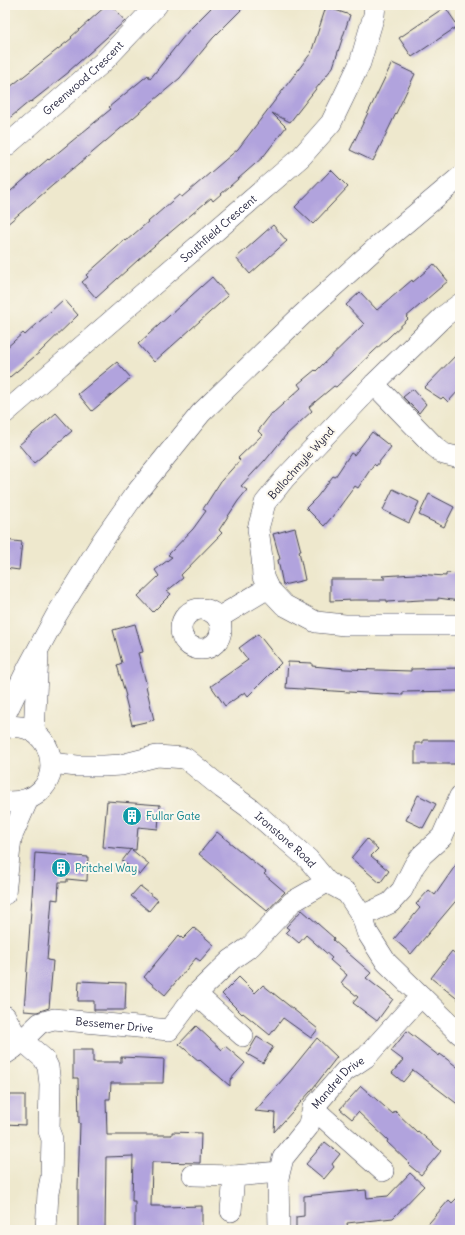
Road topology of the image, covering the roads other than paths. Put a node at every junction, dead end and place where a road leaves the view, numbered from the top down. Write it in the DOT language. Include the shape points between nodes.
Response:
graph roads {
  1 [pos="157,5"];
  2 [pos="375,5"];
  3 [pos="5,147"];
  4 [pos="460,177"];
  5 [pos="460,304"];
  6 [pos="374,384"];
  7 [pos="5,413"];
  8 [pos="460,458"];
  9 [pos="268,588"];
  10 [pos="218,618"];
  11 [pos="460,625"];
  12 [pos="39,648"];
  13 [pos="5,714"];
  14 [pos="5,728"];
  15 [pos="34,732"];
  16 [pos="51,763"];
  17 [pos="460,796"];
  18 [pos="28,799"];
  19 [pos="5,802"];
  20 [pos="8,831"];
  21 [pos="328,882"];
  22 [pos="5,894"];
  23 [pos="362,916"];
  24 [pos="196,994"];
  25 [pos="421,996"];
  26 [pos="5,1016"];
  27 [pos="460,1034"];
  28 [pos="243,1036"];
  29 [pos="22,1040"];
  30 [pos="5,1054"];
  31 [pos="312,1108"];
  32 [pos="383,1170"];
  33 [pos="279,1172"];
  34 [pos="193,1175"];
  35 [pos="234,1176"];
  36 [pos="231,1211"];
  37 [pos="46,1230"];
  38 [pos="279,1230"];
  1 -- 3 [label="street, Greenwood Crescent" via="102,63"];
  2 -- 7 [label="street, Southfield Crescent" via="360,62 331,123 301,157"];
  4 -- 12 [label="street" via="378,246 301,316 201,413 138,491 103,540"];
  5 -- 6 [label="street, Ballochmyle Wynd" via="444,316"];
  6 -- 8 [label="street" via="434,446 444,454"];
  6 -- 9 [label="street, Ballochmyle Wynd" via="285,478 265,503 258,529 263,578"];
  9 -- 10 [label="street"];
  9 -- 11 [label="street, Ballochmyle Wynd" via="284,605 316,622 345,625"];
  12 -- 13 [label="street"];
  12 -- 15 [label="street"];
  14 -- 15 [label="street" via="23,727"];
  15 -- 16 [label="street" via="43,740 49,751"];
  16 -- 18 [label="street" via="50,775 45,785 38,794"];
  16 -- 21 [label="street, Ironstone Road" via="104,766 121,765 157,756 185,758 257,814 308,859"];
  17 -- 23 [label="street" via="442,837 422,855 402,890 390,903"];
  18 -- 19 [label="street"];
  18 -- 20 [label="street"];
  20 -- 22 [label="street"];
  21 -- 23 [label="street, Ironstone Road" via="347,893"];
  21 -- 24 [label="street, Bessemer Drive" via="292,902 251,946 231,960"];
  23 -- 25 [label="street, Ironstone Road" via="367,932 386,962"];
  24 -- 28 [label="street"];
  24 -- 29 [label="street, Bessemer Drive" via="169,1030 54,1019 40,1023"];
  25 -- 27 [label="street, Ironstone Road"];
  25 -- 31 [label="street, Mandrel Drive" via="366,1056 345,1071"];
  26 -- 29 [label="street" via="15,1034"];
  29 -- 30 [label="street"];
  29 -- 37 [label="street" via="44,1059 48,1068 52,1139"];
  31 -- 32 [label="street"];
  31 -- 33 [label="street, Mandrel Drive" via="308,1127 283,1158"];
  33 -- 35 [label="street"];
  33 -- 38 [label="street, Mandrel Drive"];
  34 -- 35 [label="street"];
  35 -- 36 [label="street"];
}
